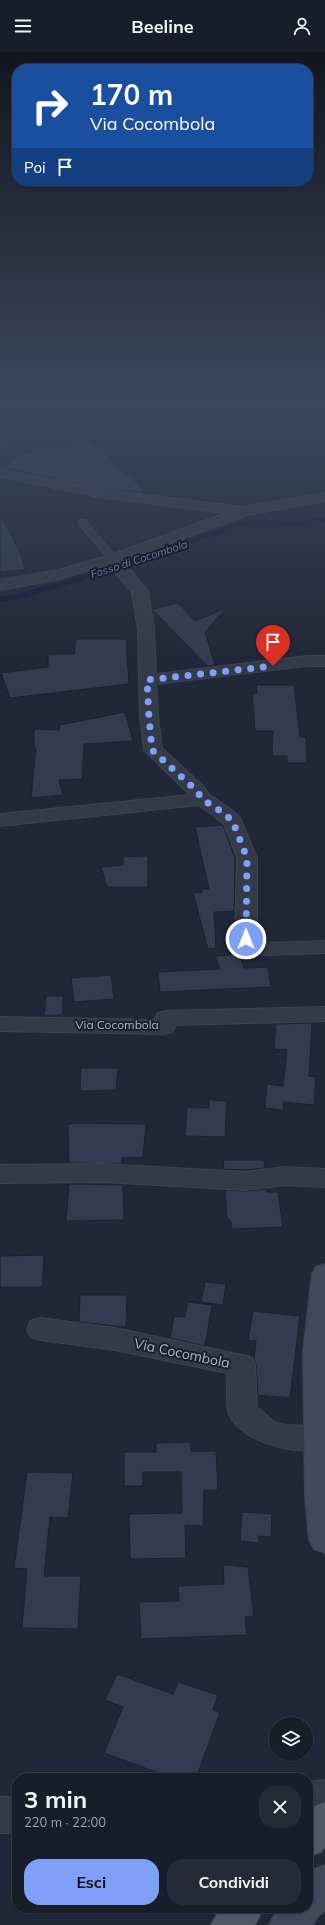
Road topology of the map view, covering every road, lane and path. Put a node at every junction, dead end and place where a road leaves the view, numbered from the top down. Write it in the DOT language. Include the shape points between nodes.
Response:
graph roads {
  1 [pos="80,489"];
  2 [pos="325,497"];
  3 [pos="244,511"];
  4 [pos="82,522"];
  5 [pos="117,564"];
  6 [pos="0,585"];
  7 [pos="325,661"];
  8 [pos="147,680"];
  9 [pos="202,799"];
  10 [pos="0,820"];
  11 [pos="325,947"];
  12 [pos="325,1014"];
  13 [pos="0,1024"];
  14 [pos="0,1174"];
  15 [pos="325,1178"];
  16 [pos="325,1274"];
  17 [pos="41,1330"];
  18 [pos="319,1438"];
  19 [pos="325,1539"];
  20 [pos="325,1798"];
  21 [pos="313,1799"];
  22 [pos="0,1815"];
  23 [pos="12,1815"];
  24 [pos="325,1820"];
  25 [pos="313,1833"];
  26 [pos="325,1883"];
  27 [pos="313,1896"];
  28 [pos="241,1913"];
  29 [pos="299,1913"];
  30 [pos="230,1925"];
  31 [pos="288,1925"];
  1 -- 3 [label="street"];
  2 -- 3 [label="street"];
  3 -- 5 [label="street"];
  4 -- 5 [label="lane"];
  5 -- 6 [label="street"];
  5 -- 8 [label="street" via="140,591 146,629"];
  7 -- 8 [label="street" via="306,661"];
  8 -- 9 [label="street" via="152,750 197,791"];
  9 -- 10 [label="street"];
  9 -- 11 [label="street" via="233,822 247,858 246,939 252,947"];
  12 -- 13 [label="street, Via Cocombola" via="166,1018 164,1028"];
  14 -- 15 [label="street" via="103,1173 245,1181 286,1176"];
  16 -- 18 [label="street" via="317,1352"];
  17 -- 18 [label="street, Via Cocombola" via="115,1340 241,1365 244,1412 264,1430 286,1437"];
  18 -- 19 [label="street" via="320,1496"];
  20 -- 21 [label="street"];
  22 -- 23 [label="street"];
  24 -- 25 [label="main road"];
  26 -- 27 [label="street"];
  28 -- 30 [label="main road"];
  29 -- 31 [label="street"];
}
